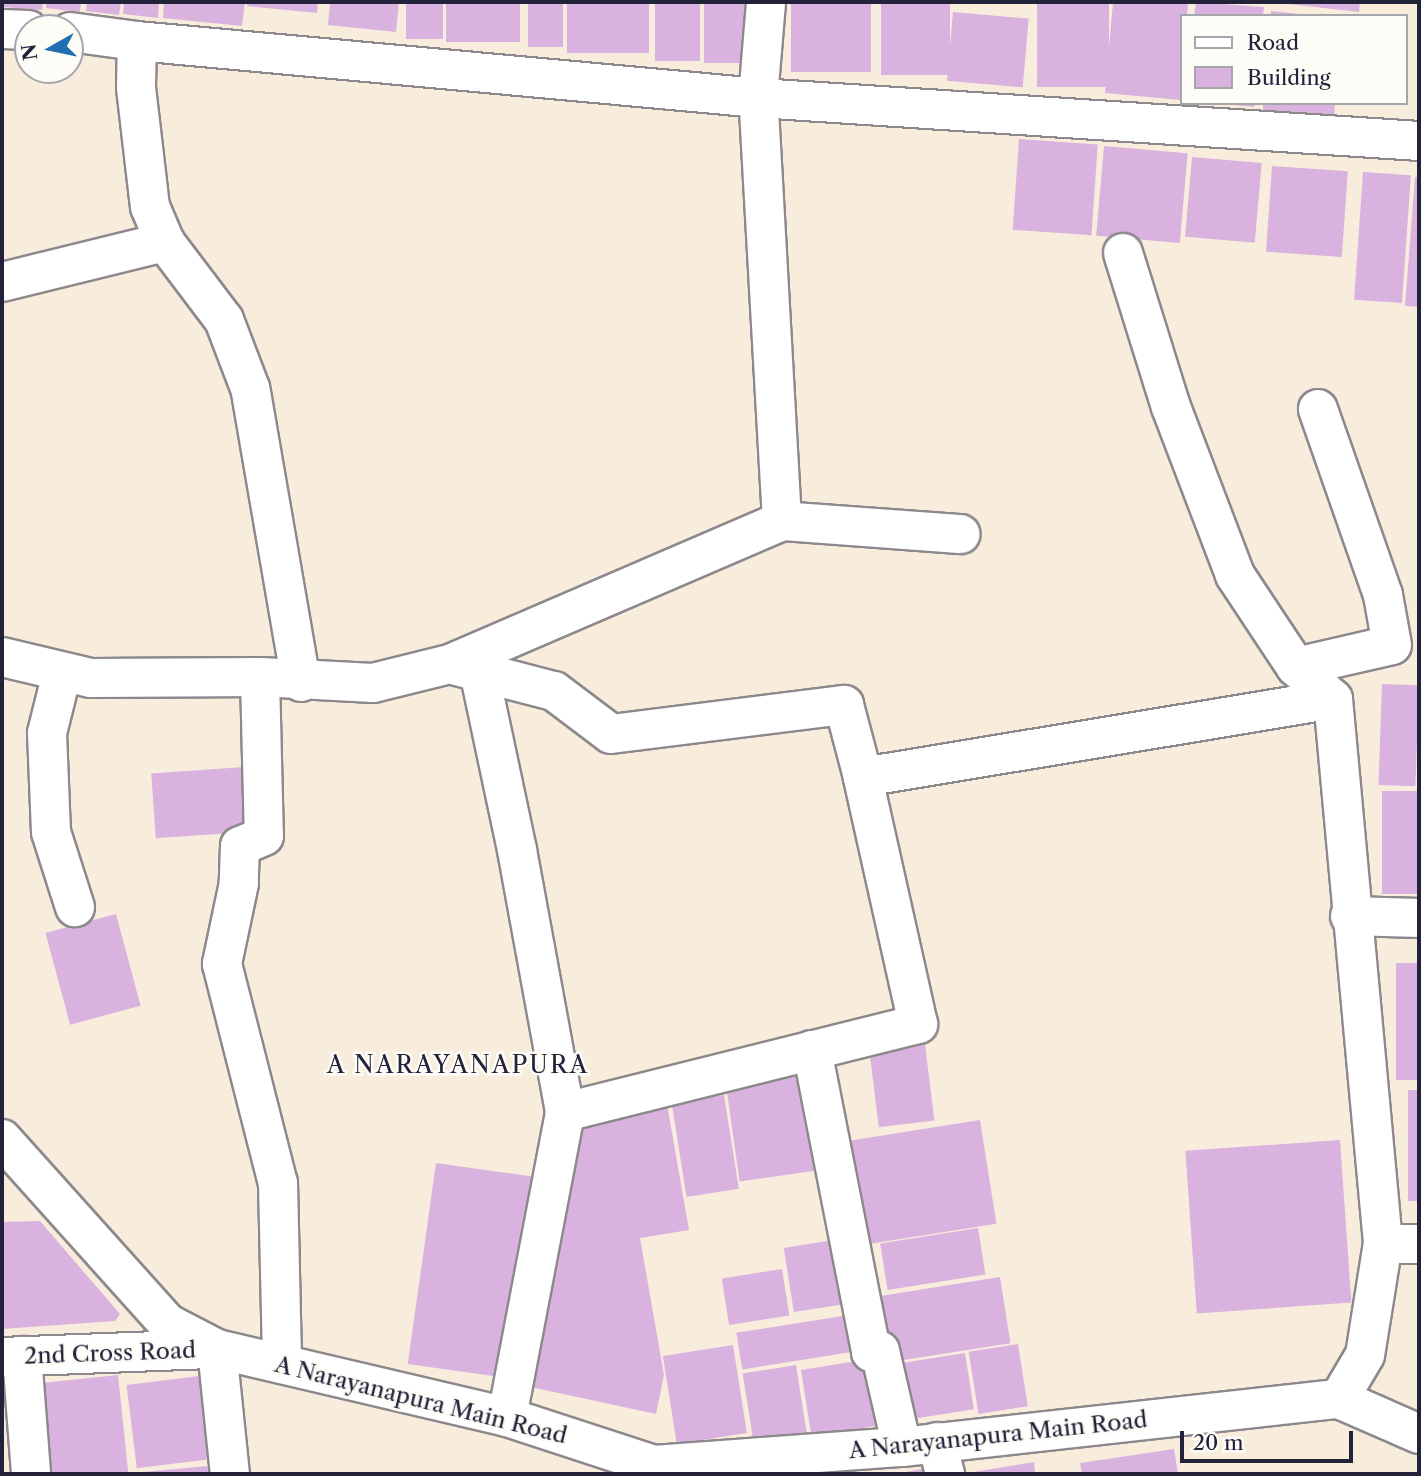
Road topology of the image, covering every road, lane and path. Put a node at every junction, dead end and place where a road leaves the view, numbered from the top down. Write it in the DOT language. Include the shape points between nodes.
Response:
graph roads {
  1 [pos="766,2"];
  2 [pos="84,34"];
  3 [pos="137,41"];
  4 [pos="758,98"];
  5 [pos="1419,141"];
  6 [pos="165,242"];
  7 [pos="1123,253"];
  8 [pos="2,282"];
  9 [pos="1318,409"];
  10 [pos="782,520"];
  11 [pos="961,534"];
  12 [pos="2,657"];
  13 [pos="1296,667"];
  14 [pos="464,668"];
  15 [pos="62,673"];
  16 [pos="260,677"];
  17 [pos="301,682"];
  18 [pos="1333,699"];
  19 [pos="863,777"];
  20 [pos="75,907"];
  21 [pos="1350,916"];
  22 [pos="1419,918"];
  23 [pos="812,1050"];
  24 [pos="565,1112"];
  25 [pos="2,1139"];
  26 [pos="1401,1244"];
  27 [pos="217,1349"];
  28 [pos="12,1357"];
  29 [pos="282,1364"];
  30 [pos="1339,1399"];
  31 [pos="506,1417"];
  32 [pos="1419,1434"];
  33 [pos="928,1454"];
  34 [pos="654,1470"];
  35 [pos="31,1474"];
  36 [pos="230,1474"];
  1 -- 4 [label="street"];
  2 -- 3 [label="street"];
  3 -- 4 [label="street"];
  3 -- 6 [label="street" via="136,87 150,207"];
  4 -- 5 [label="street"];
  4 -- 10 [label="street"];
  6 -- 8 [label="street"];
  6 -- 17 [label="street" via="224,320 250,388"];
  7 -- 13 [label="street" via="1171,407 1236,575"];
  9 -- 13 [label="street" via="1383,595 1392,645"];
  10 -- 11 [label="street"];
  10 -- 14 [label="street"];
  12 -- 15 [label="street"];
  13 -- 18 [label="street"];
  14 -- 17 [label="street" via="373,683"];
  14 -- 19 [label="street" via="554,691 611,734 844,705"];
  14 -- 24 [label="street" via="517,850"];
  15 -- 16 [label="street" via="91,678"];
  15 -- 20 [label="street" via="47,733 51,832"];
  16 -- 17 [label="street"];
  16 -- 29 [label="street" via="264,835 240,846 239,883 222,964 278,1183"];
  18 -- 19 [label="street"];
  18 -- 21 [label="street"];
  19 -- 23 [label="street" via="918,1024"];
  21 -- 22 [label="street"];
  21 -- 26 [label="street"];
  23 -- 24 [label="street"];
  23 -- 33 [label="street" via="871,1352 880,1350"];
  24 -- 31 [label="street"];
  25 -- 27 [label="street, A Narayanapura Main Road" via="167,1323"];
  26 -- 30 [label="street" via="1365,1355"];
  27 -- 28 [label="street, 2nd Cross Road"];
  27 -- 29 [label="street, A Narayanapura Main Road"];
  27 -- 36 [label="street"];
  28 -- 35 [label="street"];
  29 -- 31 [label="street, A Narayanapura Main Road"];
  30 -- 32 [label="street, A Narayanapura Main Road"];
  30 -- 33 [label="street, A Narayanapura Main Road"];
  31 -- 34 [label="street, A Narayanapura Main Road"];
  33 -- 34 [label="street, A Narayanapura Main Road"];
}
